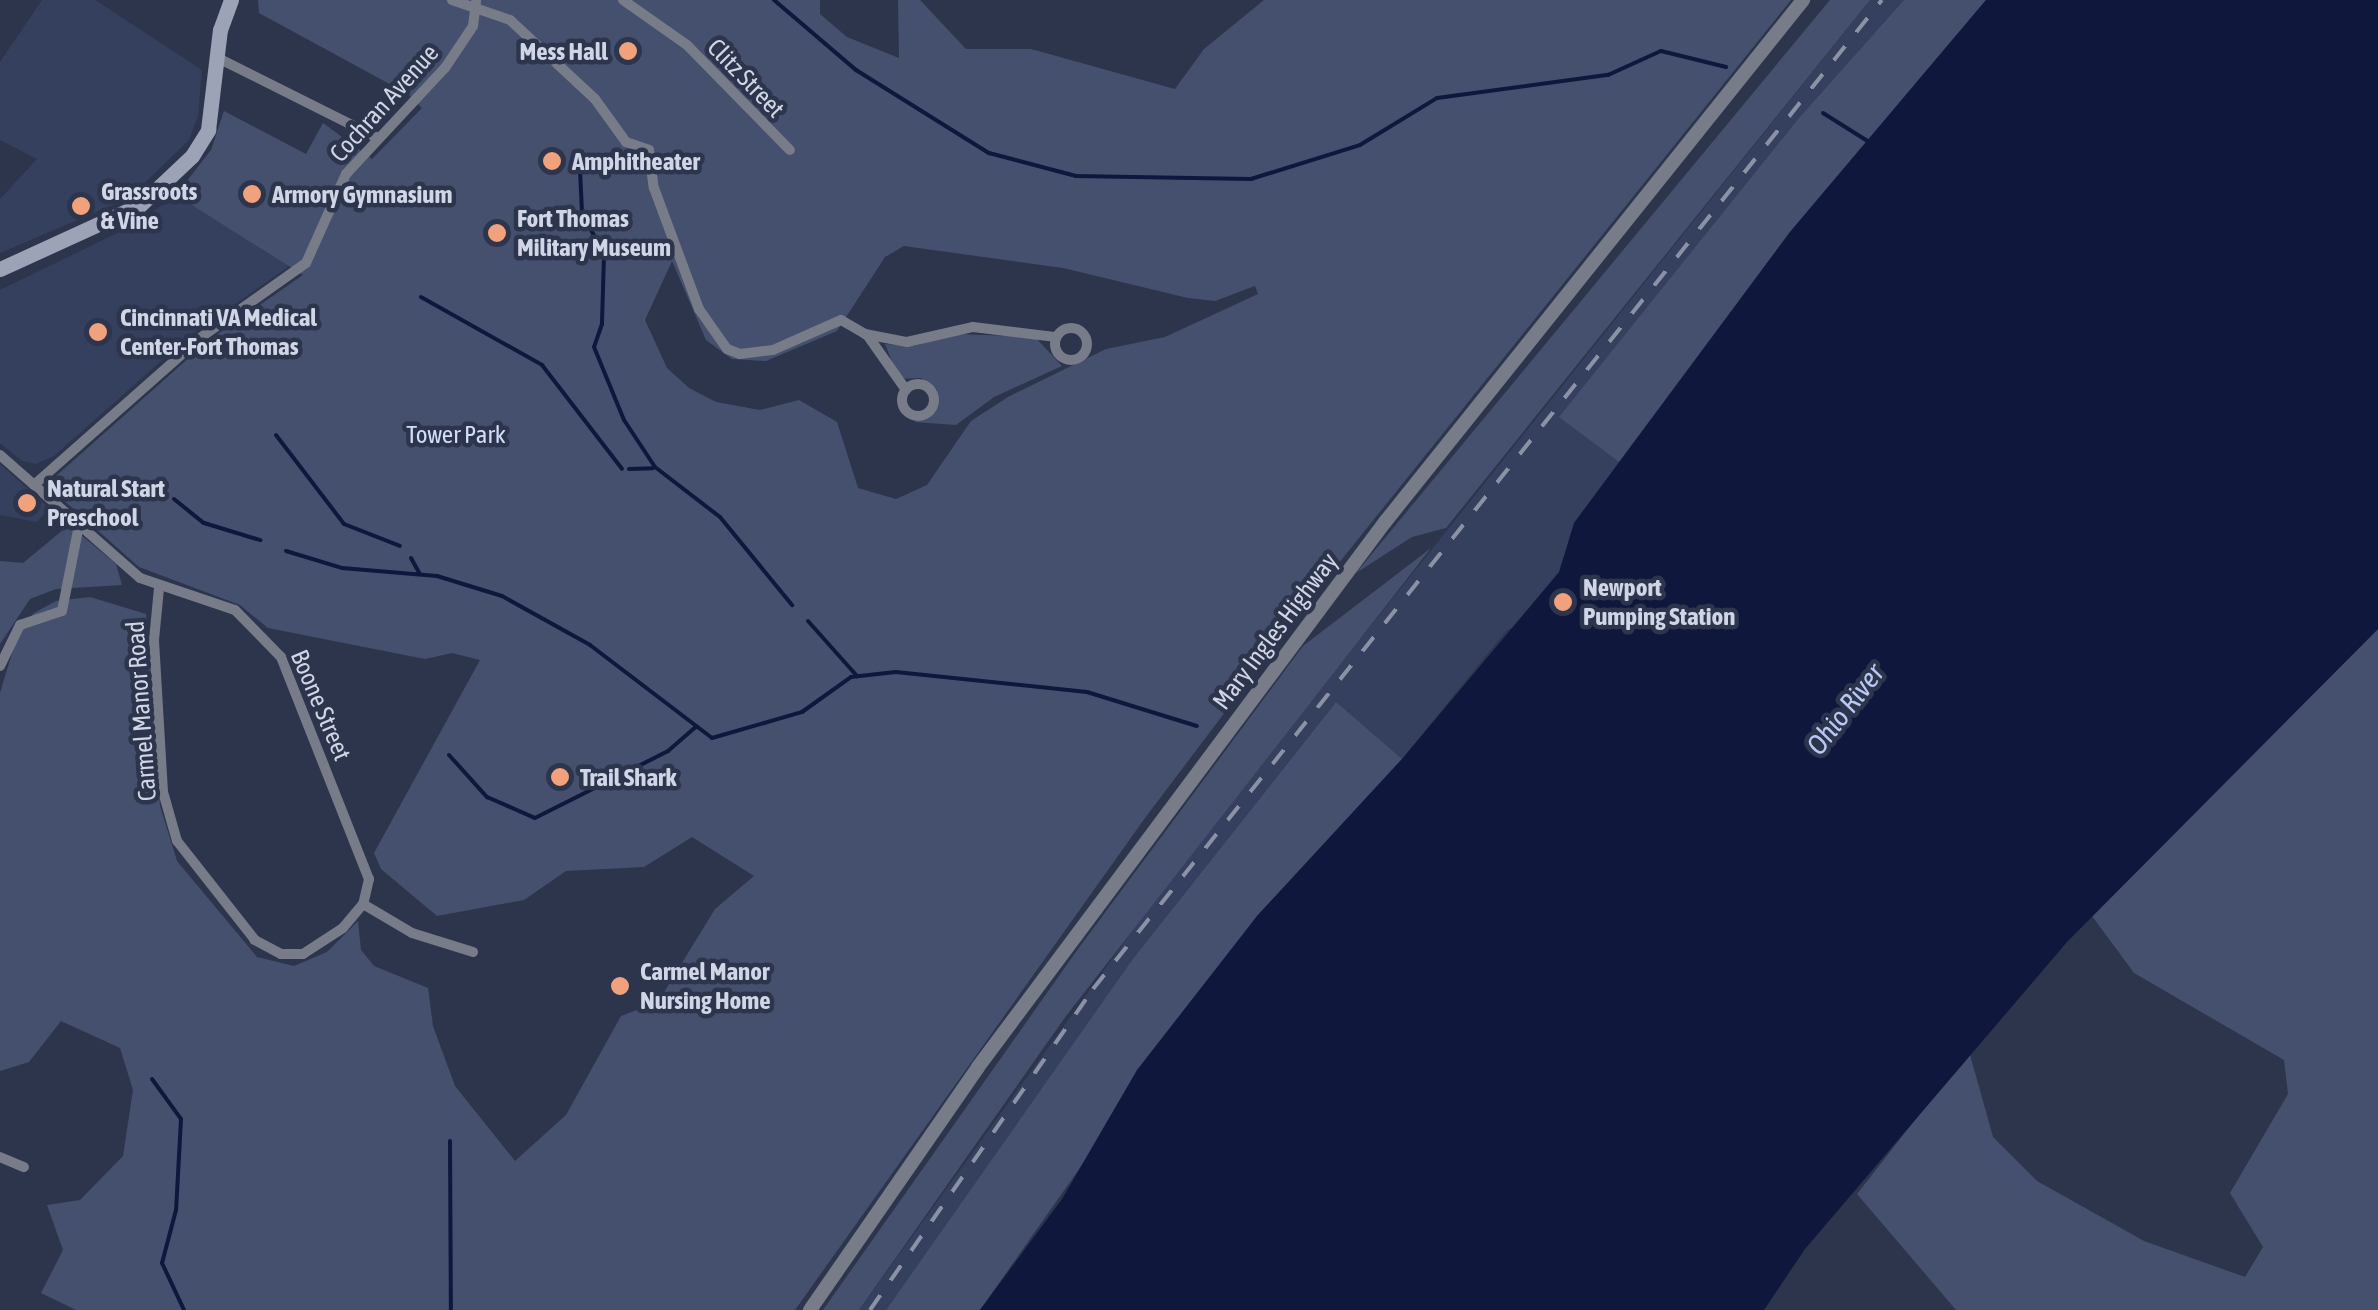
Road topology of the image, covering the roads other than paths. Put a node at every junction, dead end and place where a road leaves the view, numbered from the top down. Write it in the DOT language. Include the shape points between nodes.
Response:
graph roads {
  1 [pos="232,0"];
  2 [pos="452,0"];
  3 [pos="623,0"];
  4 [pos="1803,0"];
  5 [pos="475,4"];
  6 [pos="216,57"];
  7 [pos="378,138"];
  8 [pos="790,150"];
  9 [pos="3,270"];
  10 [pos="866,334"];
  11 [pos="1056,337"];
  12 [pos="906,390"];
  13 [pos="0,455"];
  14 [pos="34,485"];
  15 [pos="80,525"];
  16 [pos="160,588"];
  17 [pos="0,666"];
  18 [pos="363,904"];
  19 [pos="472,952"];
  20 [pos="0,1157"];
  21 [pos="24,1167"];
  22 [pos="810,1310"];
  1 -- 6 [label="main road"];
  2 -- 5 [label="street"];
  3 -- 8 [label="street, Clitz Street" via="686,45"];
  4 -- 22 [label="street, Mary Ingles Highway" via="1384,522 978,1067"];
  5 -- 7 [label="street, Cochran Avenue" via="473,26 445,68"];
  5 -- 10 [label="street" via="510,20 596,99 626,142 650,150 654,188 699,308 726,349 773,350 842,320"];
  6 -- 7 [label="street"];
  6 -- 9 [label="main road" via="208,130 159,191"];
  7 -- 14 [label="street, Cochran Avenue" via="339,186 306,263 200,338"];
  10 -- 11 [label="street" via="907,342 973,327"];
  10 -- 12 [label="street"];
  13 -- 14 [label="street, Carmel Manor Road"];
  14 -- 15 [label="street, Carmel Manor Road"];
  15 -- 16 [label="street, Carmel Manor Road"];
  15 -- 17 [label="street" via="62,611 20,625"];
  16 -- 18 [label="street, Boone Street" via="235,610 273,645 366,866"];
  16 -- 18 [label="street, Carmel Manor Road" via="154,640 163,792 184,854 238,922 281,954 303,954 322,944"];
  18 -- 19 [label="street" via="412,933"];
  20 -- 21 [label="street"];
}
